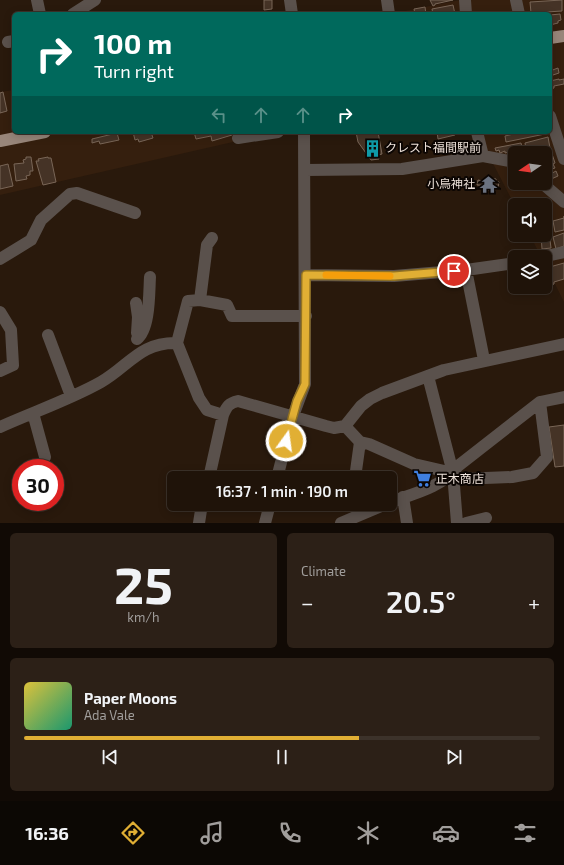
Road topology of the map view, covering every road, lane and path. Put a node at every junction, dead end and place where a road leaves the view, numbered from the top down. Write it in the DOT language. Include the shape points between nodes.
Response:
graph roads {
  1 [pos="37,0"];
  2 [pos="95,0"];
  3 [pos="290,0"];
  4 [pos="386,0"];
  5 [pos="465,0"];
  6 [pos="516,0"];
  7 [pos="40,12"];
  8 [pos="76,12"];
  9 [pos="292,12"];
  10 [pos="389,12"];
  11 [pos="466,12"];
  12 [pos="518,12"];
  13 [pos="564,36"];
  14 [pos="552,38"];
  15 [pos="552,122"];
  16 [pos="35,134"];
  17 [pos="265,134"];
  18 [pos="304,134"];
  19 [pos="478,134"];
  20 [pos="238,138"];
  21 [pos="0,141"];
  22 [pos="483,156"];
  23 [pos="564,160"];
  24 [pos="508,161"];
  25 [pos="305,170"];
  26 [pos="550,190"];
  27 [pos="564,202"];
  28 [pos="135,213"];
  29 [pos="212,238"];
  30 [pos="564,252"];
  31 [pos="552,255"];
  32 [pos="0,259"];
  33 [pos="508,264"];
  34 [pos="466,270"];
  35 [pos="306,275"];
  36 [pos="150,277"];
  37 [pos="200,300"];
  38 [pos="136,303"];
  39 [pos="306,316"];
  40 [pos="1,318"];
  41 [pos="48,335"];
  42 [pos="137,339"];
  43 [pos="177,343"];
  44 [pos="564,344"];
  45 [pos="140,352"];
  46 [pos="484,360"];
  47 [pos="0,371"];
  48 [pos="428,376"];
  49 [pos="71,396"];
  50 [pos="564,397"];
  51 [pos="540,402"];
  52 [pos="33,413"];
  53 [pos="223,415"];
  54 [pos="292,416"];
  55 [pos="345,426"];
  56 [pos="0,427"];
  57 [pos="360,442"];
  58 [pos="45,457"];
  59 [pos="211,471"];
  60 [pos="279,471"];
  61 [pos="356,471"];
  62 [pos="453,473"];
  63 [pos="403,498"];
  64 [pos="397,500"];
  65 [pos="201,511"];
  66 [pos="268,511"];
  67 [pos="355,511"];
  68 [pos="486,518"];
  69 [pos="199,523"];
  70 [pos="265,523"];
  71 [pos="341,523"];
  72 [pos="407,523"];
  73 [pos="457,523"];
  74 [pos="466,523"];
  1 -- 7 [label="street"];
  2 -- 8 [label="street"];
  3 -- 9 [label="street"];
  4 -- 10 [label="street"];
  5 -- 11 [label="street"];
  6 -- 12 [label="street"];
  13 -- 14 [label="main road"];
  15 -- 23 [label="street"];
  16 -- 21 [label="main road"];
  17 -- 20 [label="street"];
  18 -- 25 [label="street"];
  19 -- 22 [label="street"];
  22 -- 24 [label="street"];
  22 -- 25 [label="street" via="402,169"];
  25 -- 35 [label="street"];
  26 -- 27 [label="street"];
  28 -- 32 [label="street" via="77,193 70,194 41,220 31,240"];
  29 -- 37 [label="street" via="207,245"];
  30 -- 31 [label="street"];
  33 -- 34 [label="street"];
  34 -- 35 [label="street" via="394,276"];
  34 -- 46 [label="street"];
  35 -- 39 [label="street"];
  36 -- 42 [label="street" via="146,321 141,336"];
  37 -- 39 [label="street" via="227,305 232,316"];
  37 -- 43 [label="street" via="188,301"];
  38 -- 42 [label="street"];
  39 -- 54 [label="street" via="305,384"];
  40 -- 47 [label="street" via="11,330 13,365"];
  41 -- 49 [label="street"];
  42 -- 45 [label="street"];
  43 -- 45 [label="street" via="167,342"];
  43 -- 53 [label="street" via="199,398 207,410"];
  44 -- 46 [label="street"];
  45 -- 49 [label="street" via="101,382"];
  46 -- 48 [label="street"];
  48 -- 55 [label="street" via="370,399"];
  48 -- 62 [label="street"];
  49 -- 52 [label="street"];
  50 -- 51 [label="street"];
  51 -- 62 [label="street" via="458,466"];
  51 -- 62 [label="street" via="547,457 533,473 512,477 461,479"];
  52 -- 56 [label="street"];
  52 -- 58 [label="street"];
  53 -- 54 [label="street" via="230,403 238,401"];
  53 -- 59 [label="street"];
  54 -- 55 [label="street" via="334,428"];
  54 -- 60 [label="street"];
  55 -- 57 [label="street"];
  57 -- 61 [label="street"];
  57 -- 62 [label="street" via="414,464"];
  62 -- 63 [label="street" via="427,489"];
  62 -- 73 [label="street"];
  63 -- 64 [label="street"];
  63 -- 72 [label="street"];
  65 -- 69 [label="street"];
  66 -- 70 [label="street"];
  67 -- 71 [label="street"];
  68 -- 74 [label="street"];
}
